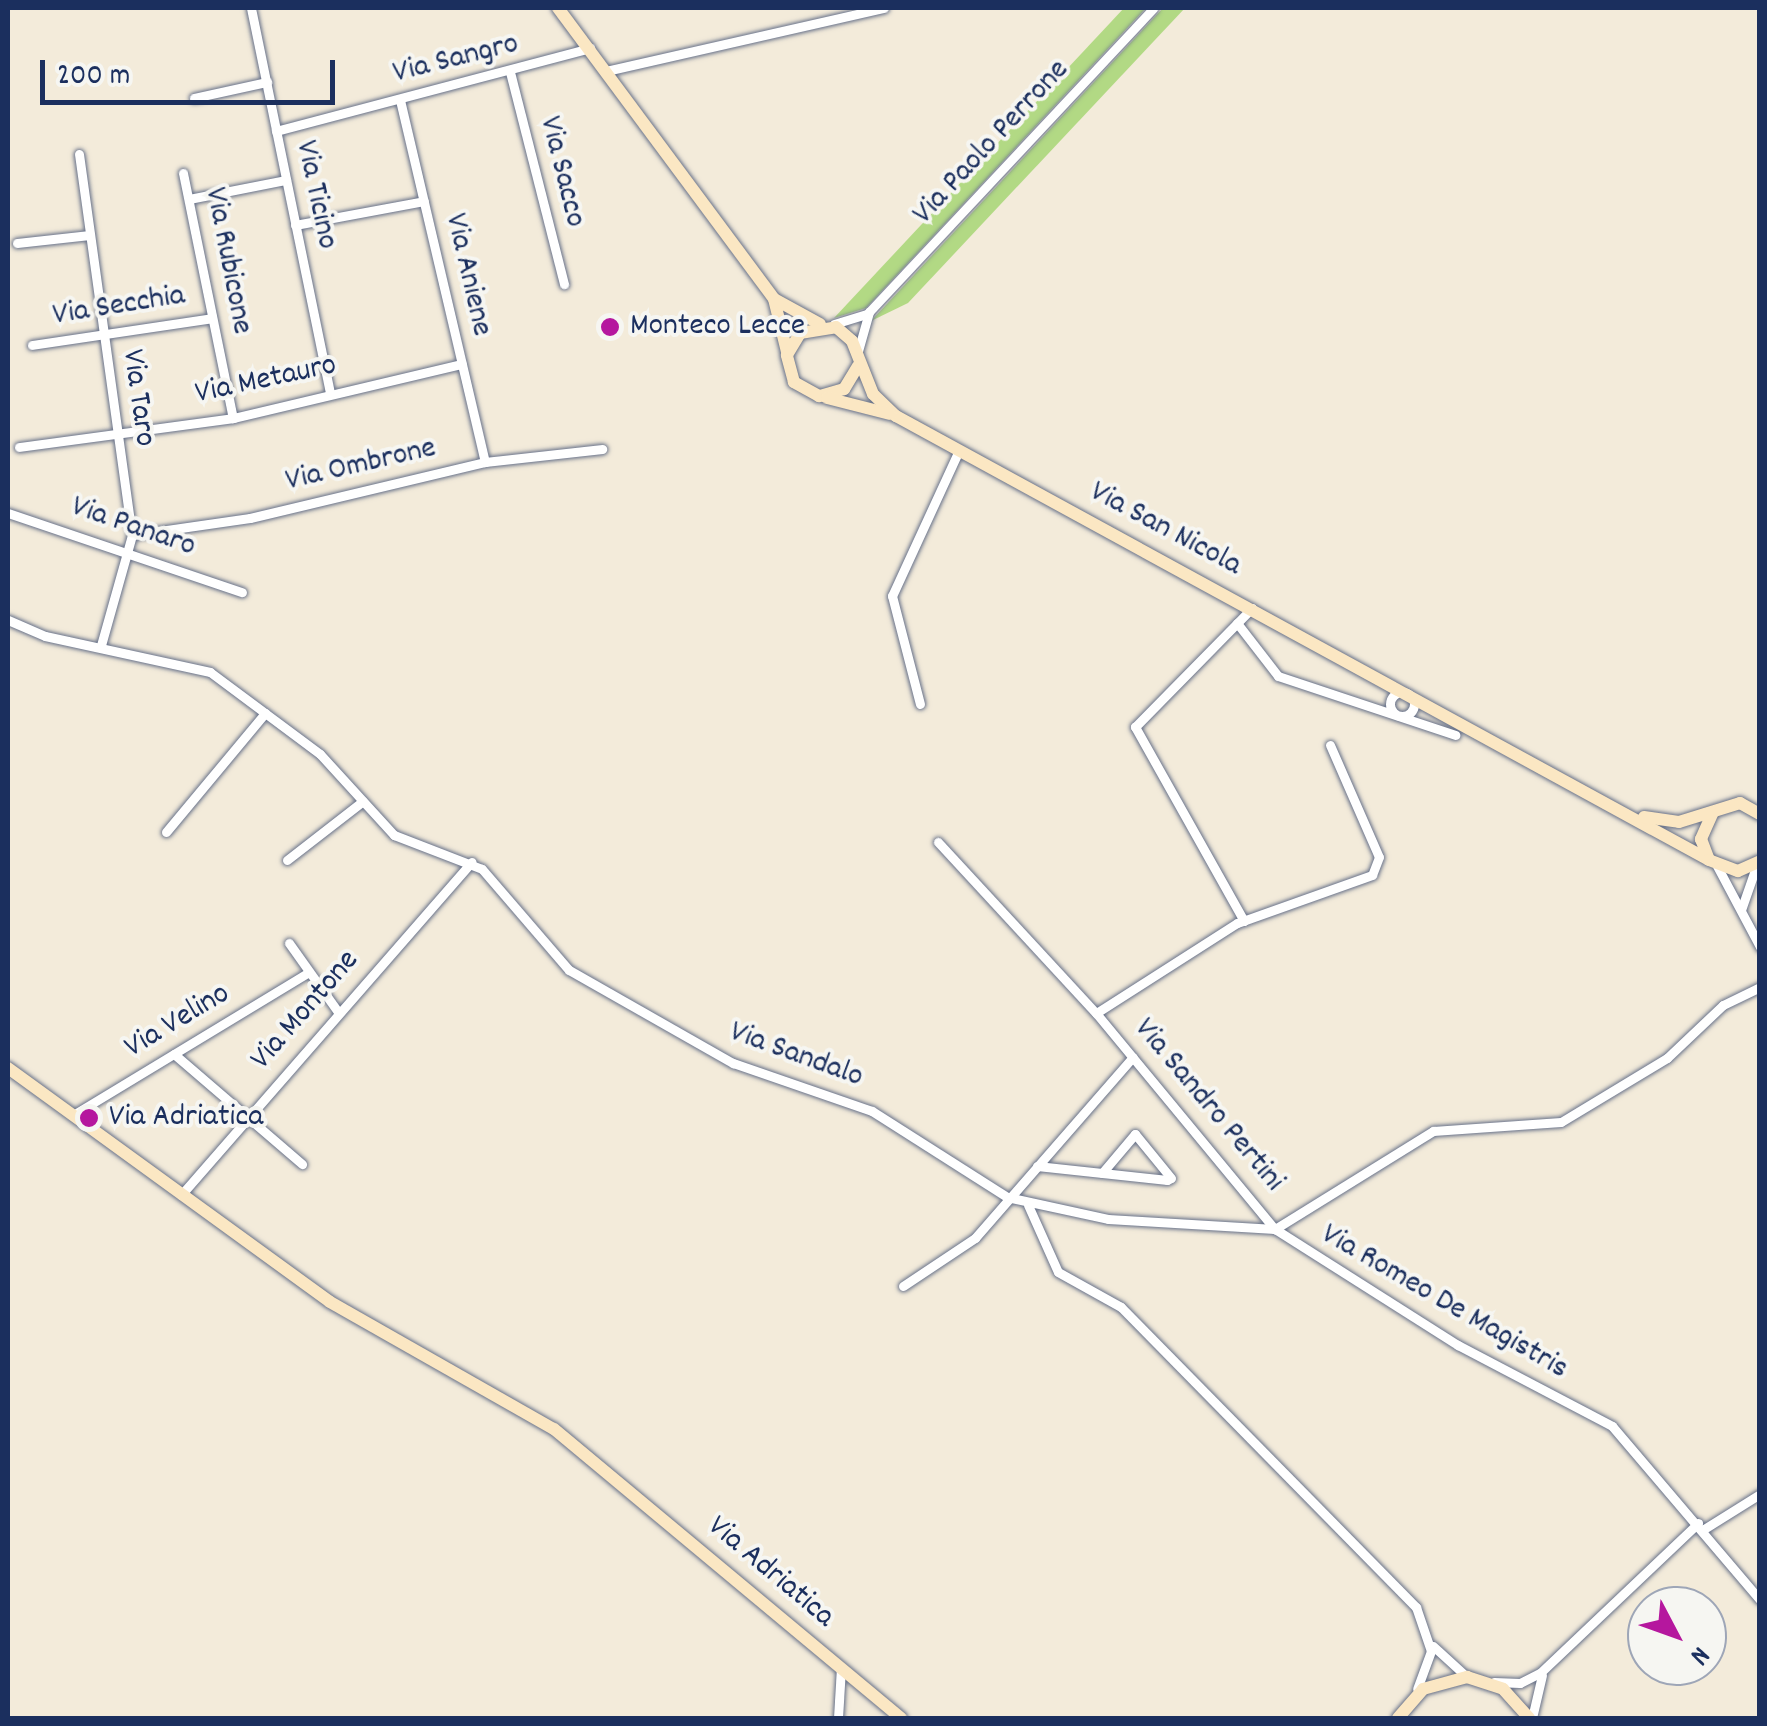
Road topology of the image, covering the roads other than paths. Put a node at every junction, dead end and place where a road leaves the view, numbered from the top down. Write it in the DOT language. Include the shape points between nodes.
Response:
graph roads {
  1 [pos="251,8"];
  2 [pos="558,8"];
  3 [pos="884,8"];
  4 [pos="1152,8"];
  5 [pos="590,48"];
  6 [pos="606,71"];
  7 [pos="510,72"];
  8 [pos="266,82"];
  9 [pos="194,98"];
  10 [pos="400,100"];
  11 [pos="276,131"];
  12 [pos="79,154"];
  13 [pos="184,173"];
  14 [pos="286,180"];
  15 [pos="189,199"];
  16 [pos="424,201"];
  17 [pos="295,225"];
  18 [pos="90,234"];
  19 [pos="17,243"];
  20 [pos="564,284"];
  21 [pos="774,299"];
  22 [pos="869,312"];
  23 [pos="212,318"];
  24 [pos="823,325"];
  25 [pos="103,334"];
  26 [pos="32,345"];
  27 [pos="788,355"];
  28 [pos="858,360"];
  29 [pos="462,364"];
  30 [pos="330,393"];
  31 [pos="819,396"];
  32 [pos="896,416"];
  33 [pos="233,418"];
  34 [pos="117,434"];
  35 [pos="19,446"];
  36 [pos="602,448"];
  37 [pos="959,450"];
  38 [pos="485,462"];
  39 [pos="8,513"];
  40 [pos="132,534"];
  41 [pos="129,552"];
  42 [pos="242,592"];
  43 [pos="1252,608"];
  44 [pos="8,620"];
  45 [pos="1236,623"];
  46 [pos="101,646"];
  47 [pos="1408,693"];
  48 [pos="920,704"];
  49 [pos="266,713"];
  50 [pos="1399,717"];
  51 [pos="1456,735"];
  52 [pos="1330,745"];
  53 [pos="363,801"];
  54 [pos="1627,810"];
  55 [pos="1713,812"];
  56 [pos="1759,813"];
  57 [pos="166,832"];
  58 [pos="938,842"];
  59 [pos="286,860"];
  60 [pos="471,862"];
  61 [pos="1758,862"];
  62 [pos="1713,863"];
  63 [pos="1740,918"];
  64 [pos="1244,921"];
  65 [pos="290,943"];
  66 [pos="1760,947"];
  67 [pos="309,972"];
  68 [pos="1760,986"];
  69 [pos="338,1012"];
  70 [pos="1096,1013"];
  71 [pos="174,1054"];
  72 [pos="1133,1057"];
  73 [pos="8,1068"];
  74 [pos="73,1115"];
  75 [pos="247,1118"];
  76 [pos="302,1164"];
  77 [pos="1037,1166"];
  78 [pos="1102,1173"];
  79 [pos="180,1194"];
  80 [pos="1007,1198"];
  81 [pos="1028,1205"];
  82 [pos="1274,1228"];
  83 [pos="903,1286"];
  84 [pos="1760,1494"];
  85 [pos="1701,1526"];
  86 [pos="1760,1600"];
  87 [pos="1428,1635"];
  88 [pos="1550,1665"];
  89 [pos="841,1668"];
  90 [pos="1474,1678"];
  91 [pos="1406,1704"];
  92 [pos="838,1718"];
  93 [pos="901,1718"];
  94 [pos="1398,1718"];
  95 [pos="1530,1718"];
  1 -- 8 [label="street, Via Ticino"];
  2 -- 5 [label="street, Via San Nicola"];
  3 -- 6 [label="street"];
  4 -- 22 [label="street, Via Paolo Perrone"];
  5 -- 6 [label="street, Via San Nicola"];
  5 -- 7 [label="street, Via Sangro"];
  6 -- 21 [label="street, Via San Nicola"];
  7 -- 10 [label="street, Via Sangro"];
  7 -- 20 [label="street, Via Sacco"];
  8 -- 9 [label="street"];
  8 -- 11 [label="street, Via Ticino"];
  10 -- 11 [label="street, Via Sangro"];
  10 -- 16 [label="street, Via Aniene"];
  11 -- 14 [label="street, Via Ticino"];
  12 -- 18 [label="street, Via Taro"];
  13 -- 15 [label="street, Via Rubicone"];
  14 -- 15 [label="street"];
  14 -- 17 [label="street, Via Ticino"];
  15 -- 23 [label="street, Via Rubicone"];
  16 -- 17 [label="street"];
  16 -- 29 [label="street, Via Aniene"];
  17 -- 30 [label="street, Via Ticino"];
  18 -- 19 [label="street"];
  18 -- 25 [label="street, Via Taro"];
  21 -- 24 [label="street, Via San Nicola"];
  21 -- 27 [label="street, Via San Nicola"];
  22 -- 24 [label="street"];
  22 -- 28 [label="street, Via Paolo Perrone"];
  23 -- 25 [label="street, Via Secchia"];
  23 -- 33 [label="street, Via Rubicone"];
  24 -- 27 [label="street" via="800,333"];
  24 -- 28 [label="street, Via San Nicola" via="844,332"];
  25 -- 26 [label="street, Via Secchia"];
  25 -- 34 [label="street, Via Taro"];
  27 -- 31 [label="street, Via San Nicola" via="794,382"];
  28 -- 31 [label="street" via="844,389"];
  28 -- 32 [label="street, Via San Nicola" via="873,394"];
  29 -- 30 [label="street, Via Metauro"];
  29 -- 38 [label="street, Via Aniene"];
  30 -- 33 [label="street, Via Metauro"];
  31 -- 32 [label="street, Via San Nicola"];
  32 -- 37 [label="street, Via San Nicola"];
  33 -- 34 [label="street, Via Metauro"];
  34 -- 35 [label="street, Via Metauro"];
  34 -- 40 [label="street, Via Taro"];
  36 -- 38 [label="street, Via Ombrone"];
  37 -- 43 [label="street, Via San Nicola"];
  37 -- 48 [label="street" via="892,596"];
  38 -- 40 [label="street, Via Ombrone" via="250,518"];
  39 -- 41 [label="street, Via Panaro"];
  40 -- 41 [label="street, Via Taro"];
  41 -- 42 [label="street, Via Panaro"];
  41 -- 46 [label="street, Via Taro"];
  43 -- 45 [label="street"];
  43 -- 47 [label="street, Via San Nicola"];
  44 -- 46 [label="street" via="45,636"];
  45 -- 50 [label="street, Via San Nicola" via="1278,676"];
  45 -- 64 [label="street" via="1135,727"];
  46 -- 49 [label="street" via="196,665"];
  47 -- 50 [label="street" via="1415,705"];
  47 -- 50 [label="street" via="1392,696"];
  47 -- 54 [label="street, Via San Nicola"];
  49 -- 53 [label="street" via="320,754"];
  49 -- 57 [label="street"];
  50 -- 51 [label="street, Via San Nicola"];
  52 -- 64 [label="street, Via Sandro Pertini" via="1378,852 1376,871"];
  53 -- 59 [label="street"];
  53 -- 60 [label="street" via="405,843"];
  54 -- 55 [label="street, Via San Nicola" via="1670,822"];
  54 -- 62 [label="street, Via San Nicola"];
  55 -- 56 [label="street, Via San Nicola" via="1740,803"];
  55 -- 62 [label="street" via="1702,839"];
  58 -- 70 [label="street"];
  60 -- 69 [label="street, Via Montone"];
  60 -- 80 [label="street, Via Sandalo" via="543,945 594,986 734,1063 872,1111"];
  61 -- 62 [label="street" via="1738,871"];
  61 -- 63 [label="street"];
  62 -- 63 [label="street" via="1733,889"];
  63 -- 66 [label="street"];
  64 -- 70 [label="street, Via Sandro Pertini"];
  65 -- 67 [label="street"];
  67 -- 69 [label="street"];
  67 -- 71 [label="street, Via Velino"];
  68 -- 82 [label="street" via="1722,1005 1667,1058 1561,1122 1433,1132"];
  69 -- 75 [label="street, Via Montone"];
  70 -- 72 [label="street, Via Sandro Pertini"];
  71 -- 74 [label="street, Via Velino"];
  71 -- 75 [label="street"];
  72 -- 77 [label="street"];
  72 -- 82 [label="street, Via Sandro Pertini"];
  73 -- 74 [label="street, Via Adriatica"];
  74 -- 79 [label="street, Via Adriatica"];
  75 -- 76 [label="street"];
  75 -- 79 [label="street, Via Montone"];
  77 -- 78 [label="street"];
  77 -- 80 [label="street"];
  78 -- 78 [label="street" via="1167,1180 1171,1178 1135,1134"];
  79 -- 89 [label="street, Via Adriatica" via="330,1302 554,1430"];
  80 -- 81 [label="street, Via Sandalo"];
  80 -- 83 [label="street" via="964,1248"];
  81 -- 82 [label="street, Via Romeo De Magistris" via="1153,1224"];
  81 -- 87 [label="street" via="1058,1272 1121,1307 1400,1589"];
  82 -- 85 [label="street, Via Romeo De Magistris" via="1458,1345 1602,1418"];
  84 -- 85 [label="street"];
  85 -- 86 [label="street, Via Romeo De Magistris"];
  85 -- 88 [label="street"];
  87 -- 90 [label="street" via="1442,1660"];
  87 -- 91 [label="street" via="1429,1668"];
  88 -- 90 [label="street" via="1520,1682"];
  88 -- 95 [label="street" via="1536,1683"];
  89 -- 92 [label="street"];
  89 -- 93 [label="street, Via Adriatica"];
  90 -- 91 [label="street" via="1444,1680"];
  90 -- 95 [label="street" via="1503,1688"];
  91 -- 94 [label="street"];
}
